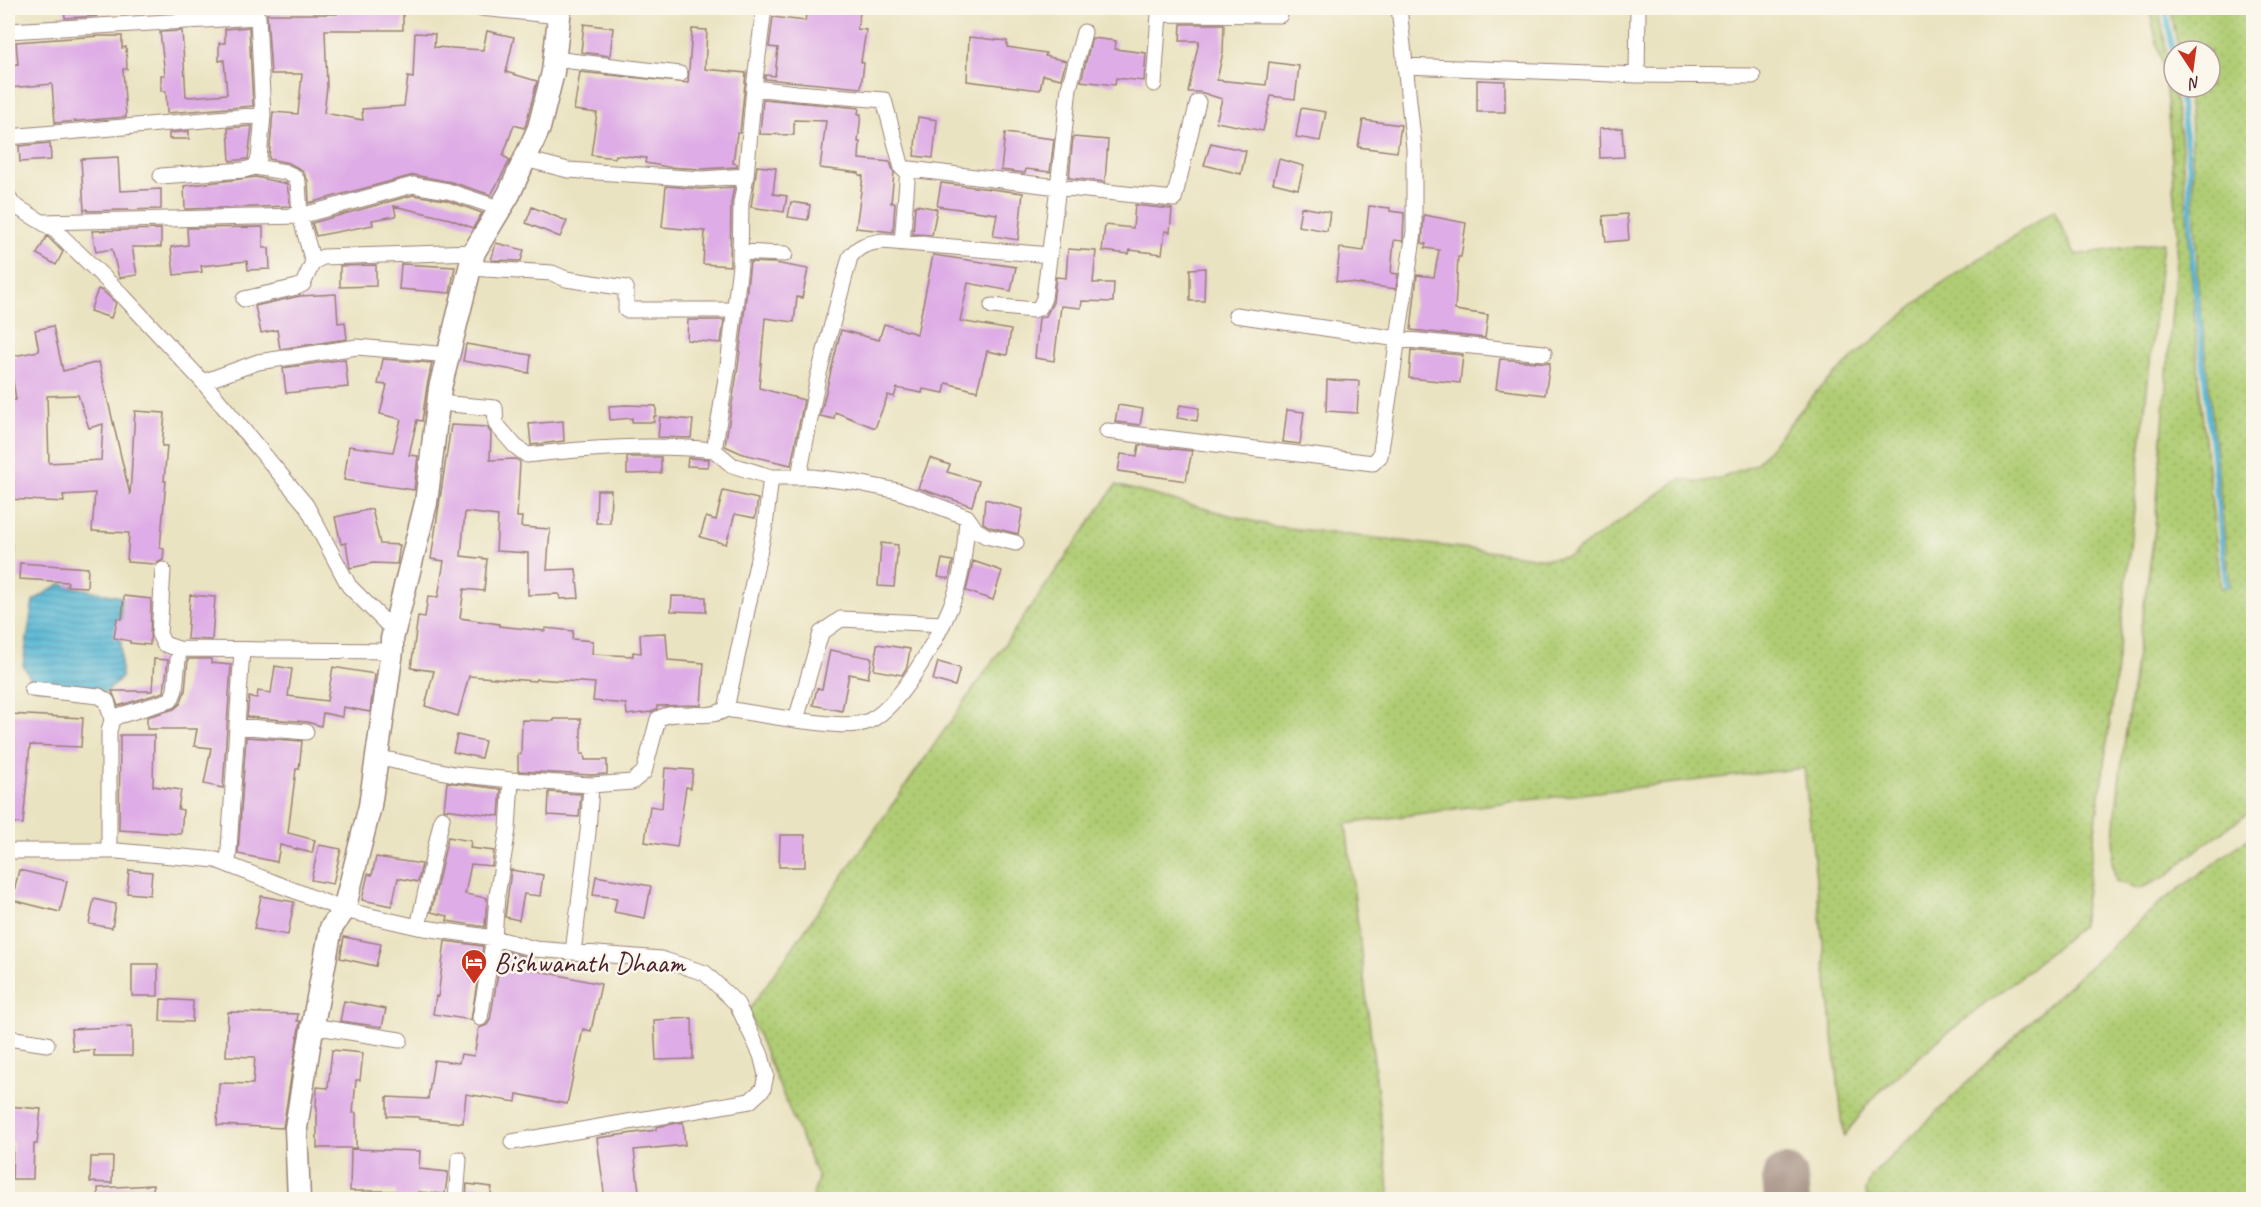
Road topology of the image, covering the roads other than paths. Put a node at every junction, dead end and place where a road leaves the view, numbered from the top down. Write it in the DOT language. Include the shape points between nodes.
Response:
graph roads {
  1 [pos="481,8"];
  2 [pos="764,8"];
  3 [pos="1281,8"];
  4 [pos="1399,8"];
  5 [pos="1638,8"];
  6 [pos="560,12"];
  7 [pos="8,22"];
  8 [pos="1084,32"];
  9 [pos="8,33"];
  10 [pos="554,59"];
  11 [pos="1406,66"];
  12 [pos="680,74"];
  13 [pos="1637,75"];
  14 [pos="1753,76"];
  15 [pos="1154,84"];
  16 [pos="754,87"];
  17 [pos="1198,102"];
  18 [pos="263,115"];
  19 [pos="8,137"];
  20 [pos="525,159"];
  21 [pos="255,167"];
  22 [pos="908,169"];
  23 [pos="161,176"];
  24 [pos="746,176"];
  25 [pos="1058,187"];
  26 [pos="8,196"];
  27 [pos="499,208"];
  28 [pos="300,216"];
  29 [pos="41,222"];
  30 [pos="902,243"];
  31 [pos="740,252"];
  32 [pos="785,254"];
  33 [pos="1050,255"];
  34 [pos="472,260"];
  35 [pos="312,262"];
  36 [pos="244,299"];
  37 [pos="992,306"];
  38 [pos="735,310"];
  39 [pos="1236,315"];
  40 [pos="1398,339"];
  41 [pos="1544,353"];
  42 [pos="449,355"];
  43 [pos="203,382"];
  44 [pos="438,403"];
  45 [pos="1107,431"];
  46 [pos="714,450"];
  47 [pos="799,476"];
  48 [pos="771,477"];
  49 [pos="967,517"];
  50 [pos="1016,543"];
  51 [pos="163,570"];
  52 [pos="944,624"];
  53 [pos="393,641"];
  54 [pos="179,649"];
  55 [pos="242,650"];
  56 [pos="32,689"];
  57 [pos="726,709"];
  58 [pos="112,720"];
  59 [pos="796,720"];
  60 [pos="237,726"];
  61 [pos="306,732"];
  62 [pos="376,757"];
  63 [pos="511,780"];
  64 [pos="591,785"];
  65 [pos="442,818"];
  66 [pos="8,851"];
  67 [pos="109,851"];
  68 [pos="228,864"];
  69 [pos="344,910"];
  70 [pos="418,927"];
  71 [pos="494,938"];
  72 [pos="573,952"];
  73 [pos="480,1018"];
  74 [pos="312,1026"];
  75 [pos="8,1038"];
  76 [pos="400,1040"];
  77 [pos="47,1044"];
  78 [pos="512,1142"];
  79 [pos="459,1159"];
  80 [pos="299,1200"];
  81 [pos="456,1200"];
  1 -- 6 [label="street"];
  2 -- 16 [label="street"];
  3 -- 15 [label="street" via="1280,15 1159,14"];
  4 -- 11 [label="street"];
  5 -- 13 [label="street"];
  6 -- 10 [label="street"];
  7 -- 9 [label="street"];
  8 -- 25 [label="street" via="1069,88"];
  9 -- 18 [label="street" via="258,17"];
  10 -- 12 [label="street"];
  10 -- 20 [label="street" via="539,128"];
  11 -- 13 [label="street"];
  11 -- 40 [label="street" via="1414,147 1414,232"];
  13 -- 14 [label="street"];
  16 -- 22 [label="street" via="884,100 902,168"];
  16 -- 24 [label="street"];
  17 -- 25 [label="street" via="1174,199"];
  18 -- 19 [label="street"];
  18 -- 21 [label="street"];
  20 -- 24 [label="street" via="568,170 702,179"];
  20 -- 27 [label="street"];
  21 -- 23 [label="street"];
  21 -- 28 [label="street" via="294,176 298,182"];
  22 -- 25 [label="street"];
  22 -- 30 [label="street"];
  24 -- 31 [label="street"];
  25 -- 33 [label="street"];
  26 -- 29 [label="street" via="12,204"];
  27 -- 28 [label="street" via="448,191 413,185"];
  27 -- 34 [label="street"];
  28 -- 29 [label="street"];
  28 -- 35 [label="street"];
  29 -- 43 [label="street" via="55,230 123,296"];
  30 -- 33 [label="street"];
  30 -- 47 [label="street" via="862,245 850,258 818,377"];
  31 -- 32 [label="street"];
  31 -- 38 [label="street"];
  33 -- 37 [label="street" via="1040,307 1033,310"];
  34 -- 35 [label="street" via="323,257"];
  34 -- 38 [label="street" via="626,288 626,310"];
  34 -- 42 [label="street"];
  35 -- 36 [label="street" via="303,284"];
  38 -- 46 [label="street"];
  39 -- 40 [label="street"];
  40 -- 41 [label="street"];
  40 -- 45 [label="street" via="1380,456 1373,463"];
  42 -- 43 [label="street" via="357,347 258,362"];
  42 -- 44 [label="street"];
  43 -- 53 [label="street" via="306,505 349,586"];
  44 -- 46 [label="street" via="495,408 496,424 527,455 628,446"];
  44 -- 53 [label="street" via="426,503"];
  46 -- 48 [label="street" via="732,465"];
  47 -- 48 [label="street"];
  47 -- 49 [label="street" via="898,491"];
  48 -- 57 [label="street" via="765,526"];
  49 -- 50 [label="street" via="975,530 986,536"];
  49 -- 52 [label="street" via="966,548"];
  51 -- 54 [label="street" via="159,634 164,644"];
  52 -- 59 [label="street" via="908,685 869,721 849,724"];
  52 -- 59 [label="street" via="841,619 829,626 821,633"];
  53 -- 55 [label="street"];
  53 -- 62 [label="street"];
  54 -- 55 [label="street"];
  54 -- 58 [label="street" via="171,700"];
  55 -- 60 [label="street"];
  56 -- 58 [label="street" via="99,696 107,701"];
  57 -- 59 [label="street"];
  57 -- 64 [label="street" via="718,714 665,714 658,719 644,772 632,782"];
  58 -- 67 [label="street"];
  60 -- 61 [label="street"];
  60 -- 68 [label="street"];
  62 -- 63 [label="street" via="454,774"];
  62 -- 69 [label="street" via="370,806"];
  63 -- 64 [label="street"];
  63 -- 71 [label="street"];
  64 -- 72 [label="street"];
  65 -- 70 [label="street"];
  66 -- 67 [label="street"];
  67 -- 68 [label="street"];
  68 -- 69 [label="street"];
  69 -- 70 [label="street"];
  69 -- 74 [label="street" via="331,928"];
  70 -- 71 [label="street"];
  71 -- 72 [label="street" via="535,949"];
  71 -- 73 [label="street"];
  72 -- 78 [label="street" via="661,959 705,973 737,1004 761,1055 766,1075 763,1089 750,1101"];
  74 -- 76 [label="street"];
  74 -- 80 [label="street" via="296,1128"];
  75 -- 77 [label="street"];
  79 -- 81 [label="street"];
}
